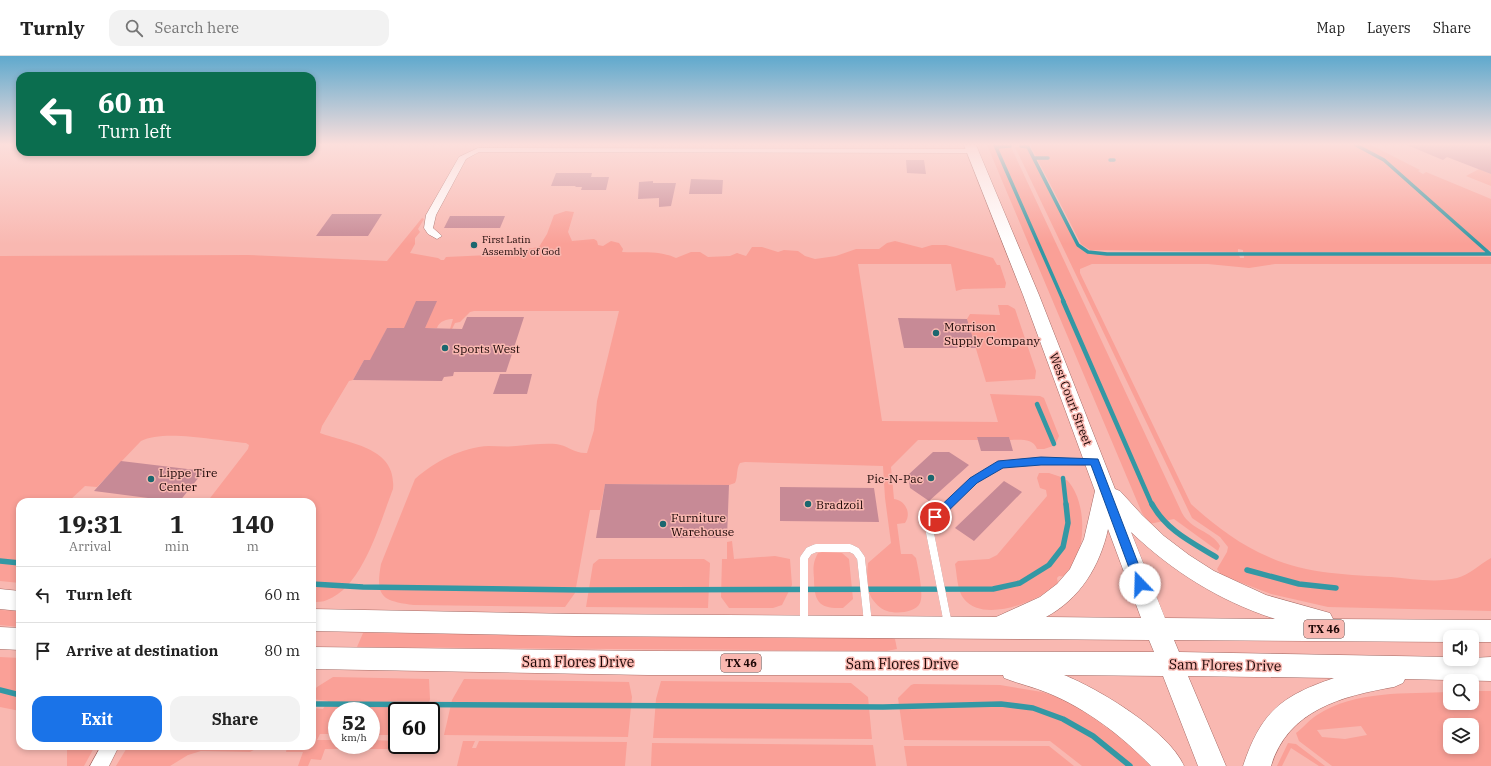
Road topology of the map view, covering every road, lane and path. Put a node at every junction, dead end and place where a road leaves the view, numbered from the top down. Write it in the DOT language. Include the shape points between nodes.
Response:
graph roads {
  1 [pos="451,178"];
  2 [pos="983,178"];
  3 [pos="437,236"];
  4 [pos="1095,462"];
  5 [pos="1104,487"];
  6 [pos="0,599"];
  7 [pos="16,601"];
  8 [pos="316,620"];
  9 [pos="804,625"];
  10 [pos="868,627"];
  11 [pos="949,627"];
  12 [pos="976,627"];
  13 [pos="1157,629"];
  14 [pos="1361,630"];
  15 [pos="1491,631"];
  16 [pos="0,638"];
  17 [pos="16,639"];
  18 [pos="316,658"];
  19 [pos="984,664"];
  20 [pos="1171,664"];
  21 [pos="1439,668"];
  22 [pos="1491,669"];
  23 [pos="109,750"];
  24 [pos="99,766"];
  25 [pos="1170,766"];
  26 [pos="1212,766"];
  27 [pos="1257,766"];
  1 -- 3 [label="street" via="428,223 430,233"];
  2 -- 4 [label="main road, West Court Street"];
  4 -- 5 [label="main road, West Court Street"];
  4 -- 11 [label="lane" via="1041,461 1001,464 973,481 935,517 930,533"];
  5 -- 12 [label="main road" via="1102,511 1092,552 1071,586 1049,604 1021,618"];
  5 -- 13 [label="main road, West Court Street"];
  5 -- 14 [label="main road" via="1151,540 1169,555 1206,578 1271,608"];
  6 -- 7 [label="main road"];
  8 -- 9 [label="main road, TX 46" via="575,625"];
  9 -- 10 [label="main road, TX 46"];
  9 -- 10 [label="lane" via="804,558 809,551 816,548 850,548 861,558"];
  10 -- 11 [label="main road, TX 46"];
  11 -- 12 [label="main road, TX 46"];
  12 -- 13 [label="main road, TX 46"];
  13 -- 14 [label="main road, TX 46"];
  13 -- 20 [label="main road, West Court Street"];
  14 -- 15 [label="main road, TX 46"];
  16 -- 17 [label="main road"];
  18 -- 19 [label="main road, Sam Flores Drive / TX 46"];
  19 -- 20 [label="main road, Sam Flores Drive / TX 46"];
  19 -- 25 [label="main road" via="1027,673 1070,690 1095,704 1148,742"];
  20 -- 21 [label="main road, Sam Flores Drive / TX 46"];
  20 -- 26 [label="main road, West Court Street"];
  21 -- 22 [label="main road, Sam Flores Drive / TX 46"];
  21 -- 27 [label="main road" via="1387,676 1329,691 1310,699 1284,716 1275,726 1261,750"];
  23 -- 24 [label="street"];
}
